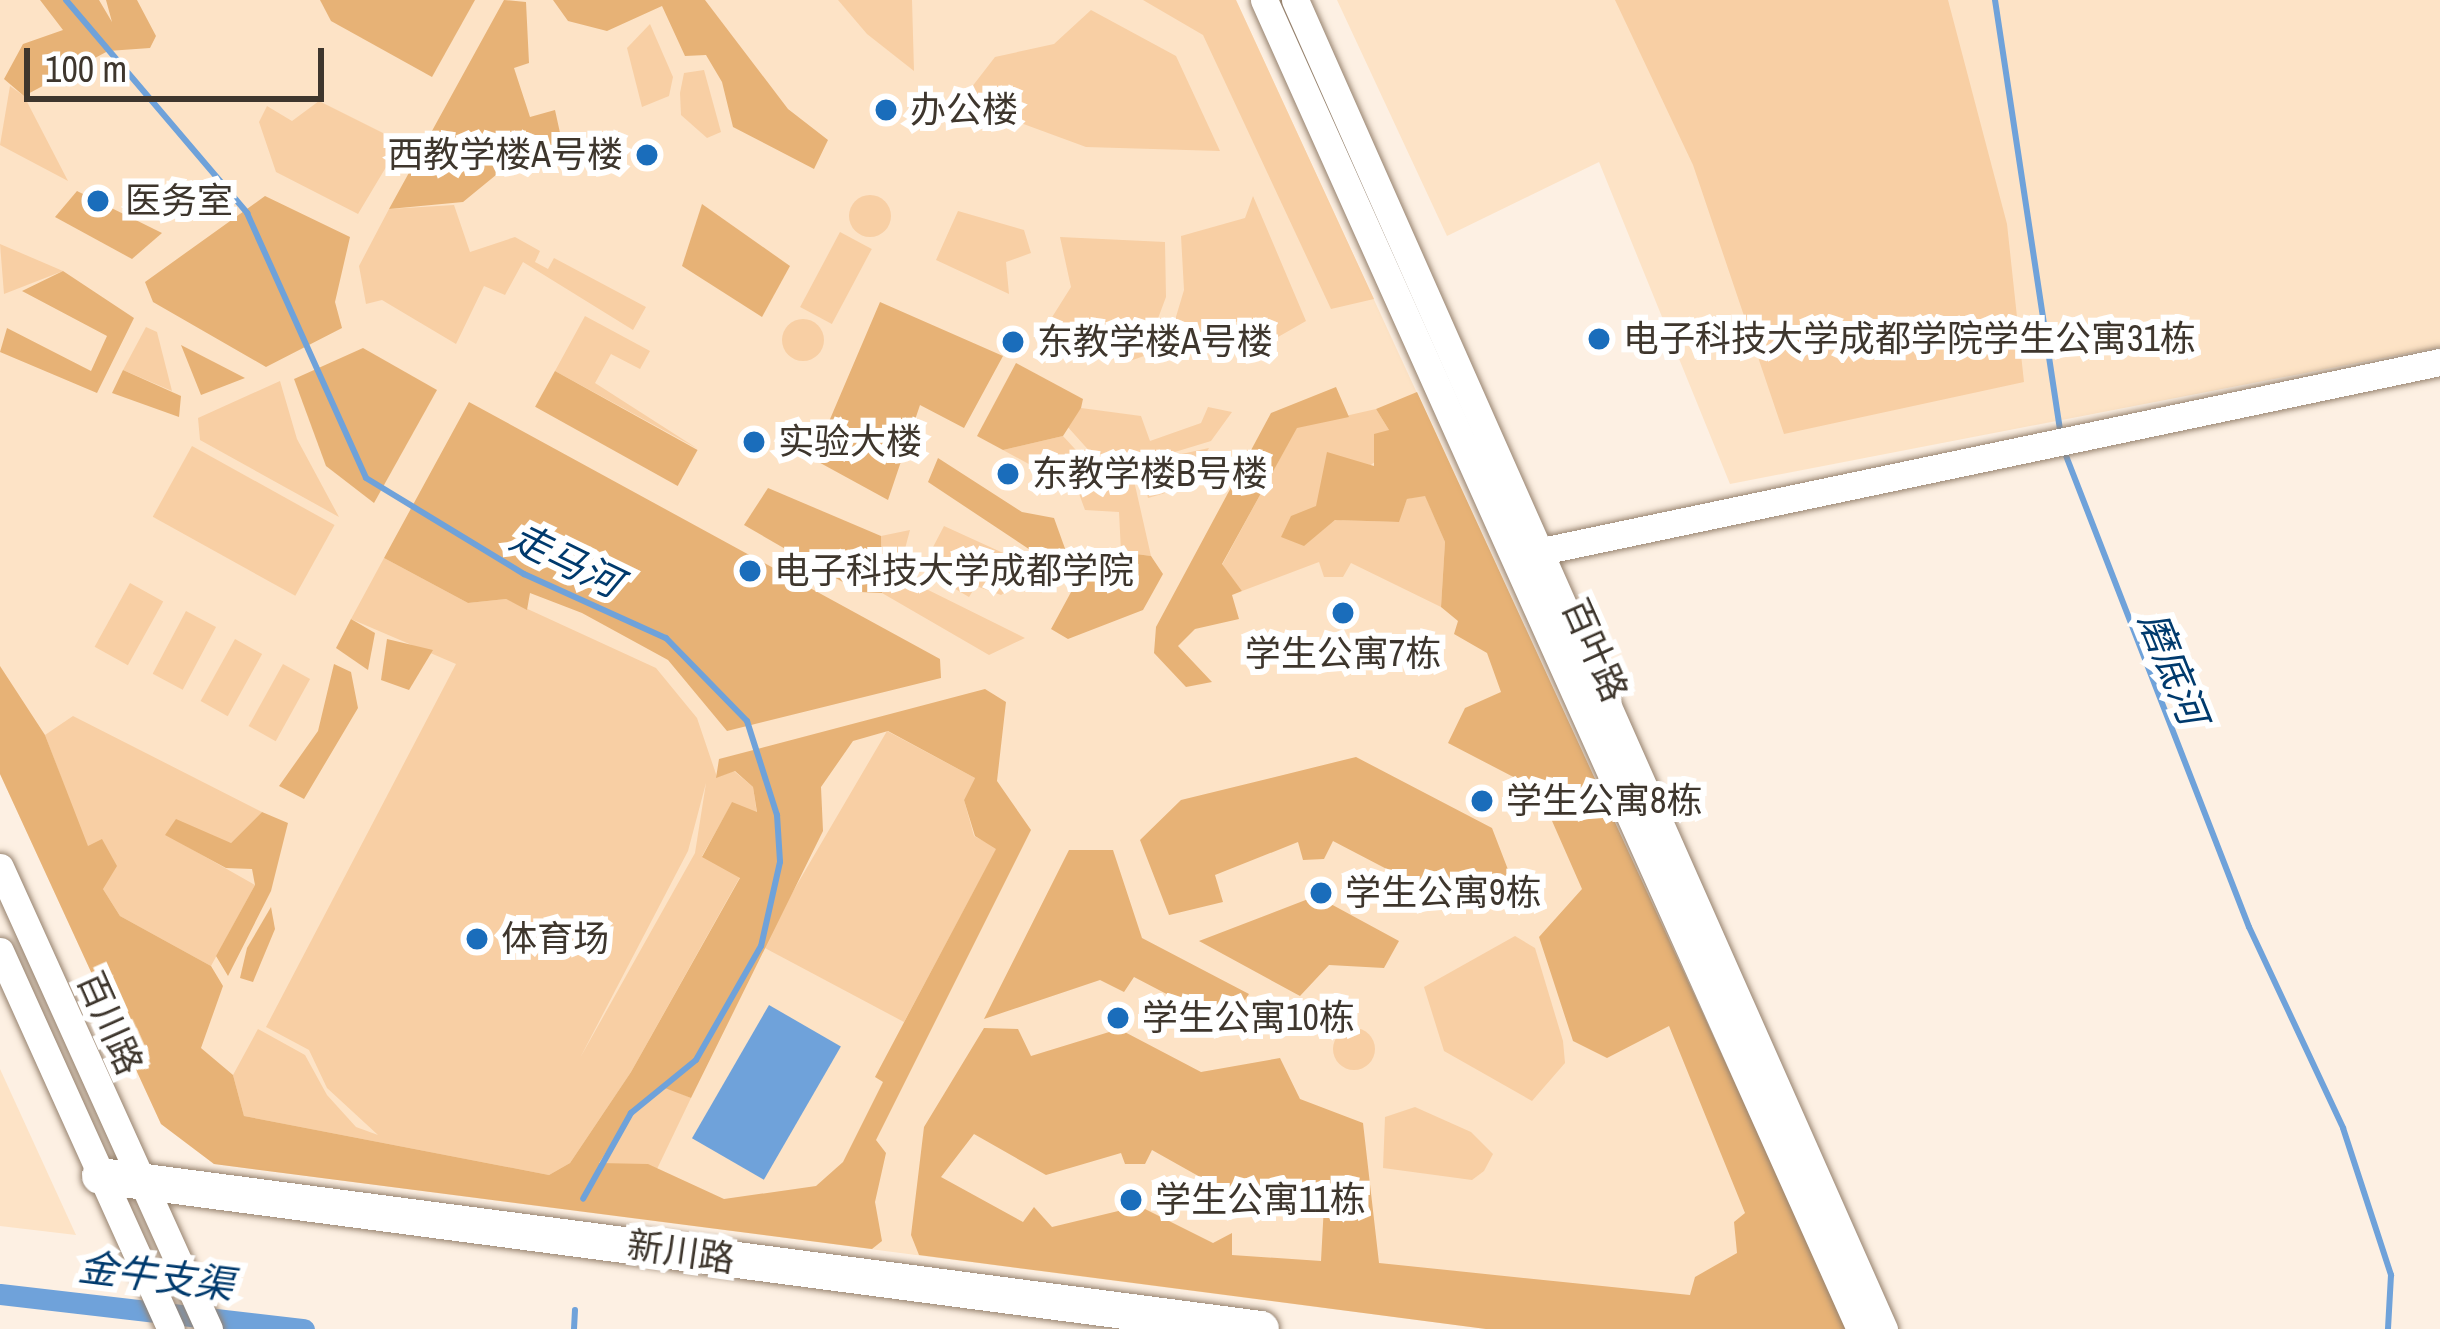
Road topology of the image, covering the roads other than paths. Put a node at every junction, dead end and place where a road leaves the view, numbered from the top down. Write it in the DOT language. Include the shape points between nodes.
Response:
graph roads {
  1 [pos="1264,0"];
  2 [pos="1294,0"];
  3 [pos="2440,362"];
  4 [pos="1525,554"];
  5 [pos="0,868"];
  6 [pos="0,951"];
  7 [pos="128,1191"];
  8 [pos="1181,1324"];
  9 [pos="171,1329"];
  10 [pos="209,1329"];
  11 [pos="1084,1329"];
  12 [pos="1261,1329"];
  13 [pos="1860,1329"];
  14 [pos="1884,1329"];
  1 -- 4 [label="street, 百叶路"];
  2 -- 4 [label="street, 百叶路"];
  3 -- 4 [label="street"];
  4 -- 13 [label="street, 百叶路"];
  4 -- 14 [label="street, 百叶路"];
  5 -- 7 [label="street, 百川路"];
  6 -- 7 [label="street, 百川路"];
  7 -- 8 [label="main road, 新川路"];
  7 -- 9 [label="street"];
  7 -- 10 [label="street" via="186,1276"];
  7 -- 11 [label="main road, 新川路"];
  8 -- 12 [label="main road, 新川路"];
}
